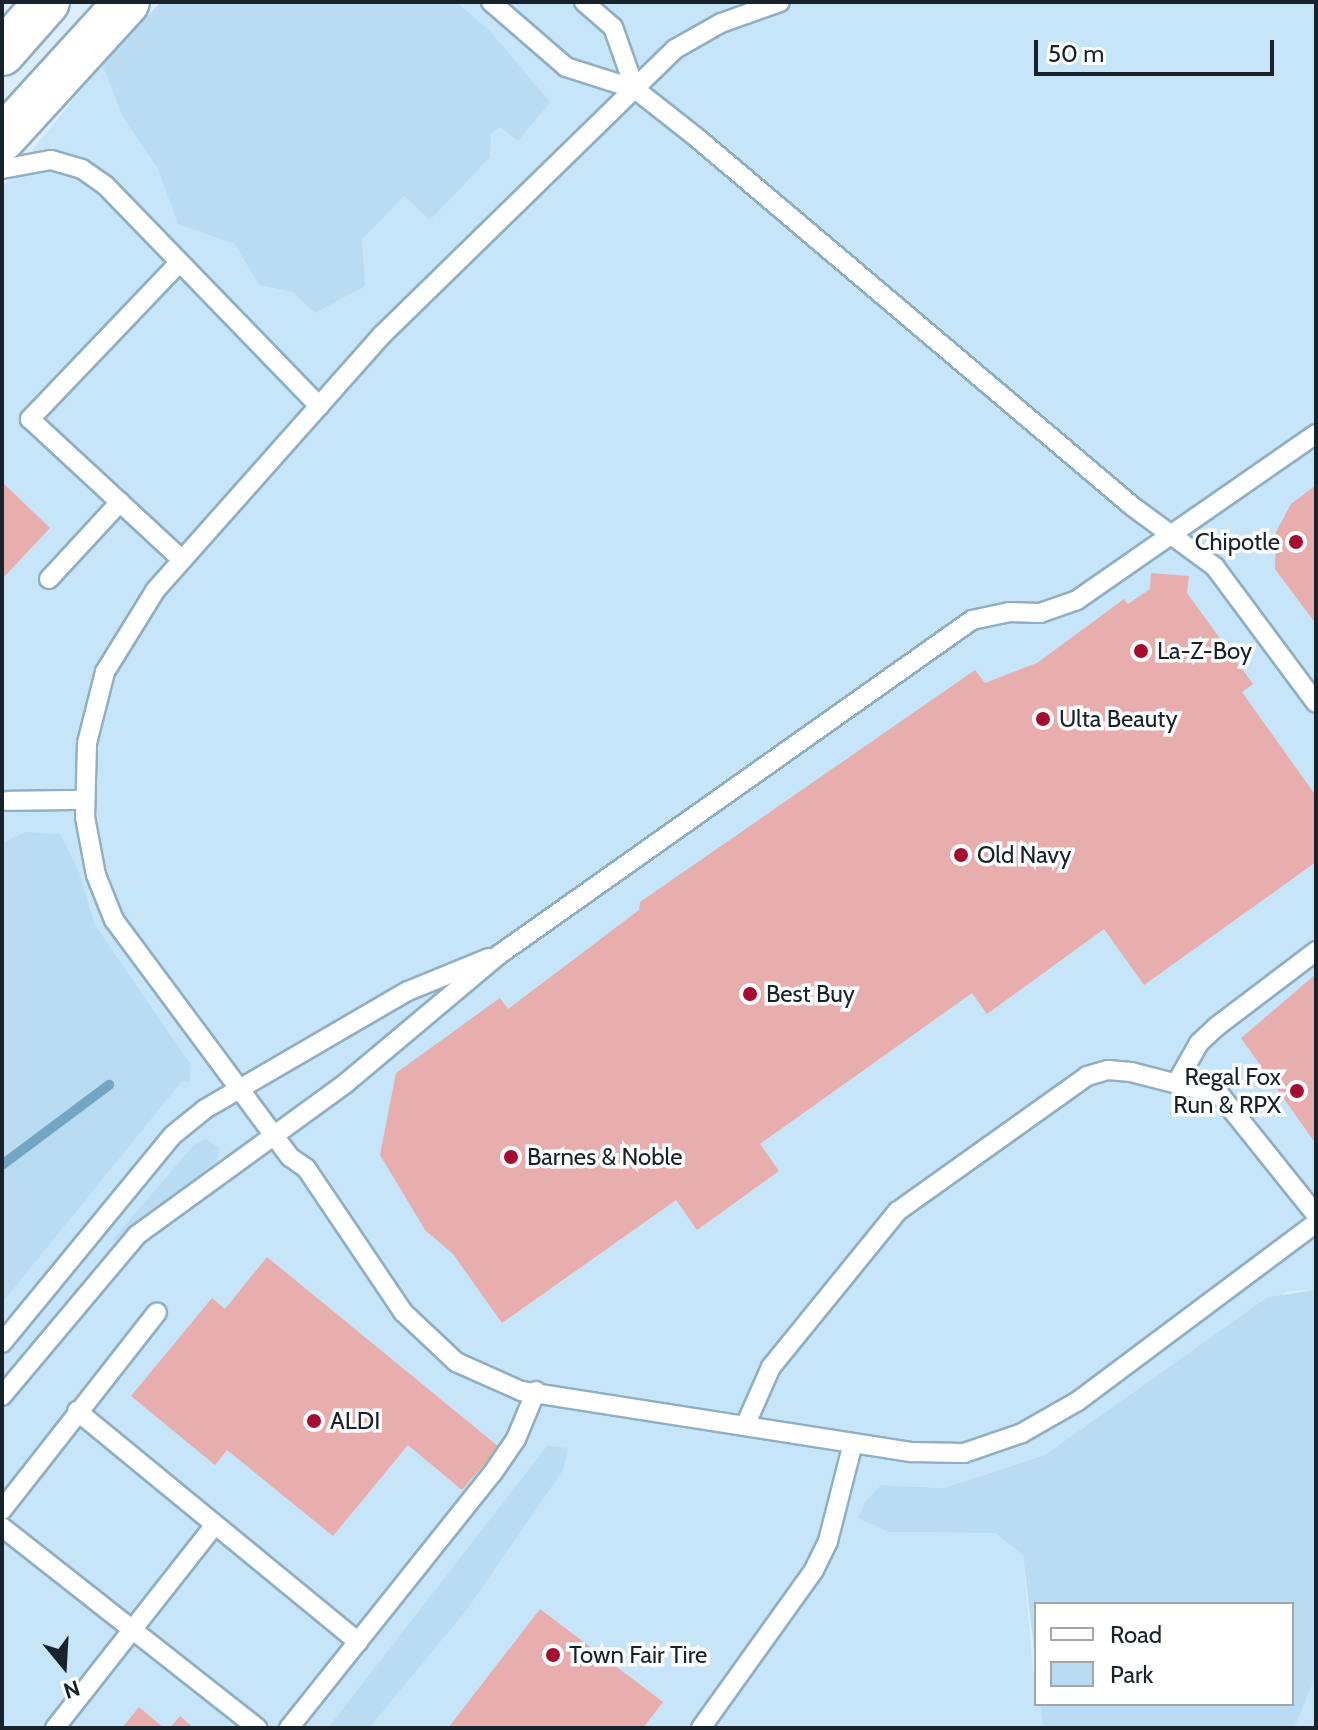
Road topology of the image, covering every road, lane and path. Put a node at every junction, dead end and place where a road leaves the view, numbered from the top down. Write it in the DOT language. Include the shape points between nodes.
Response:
graph roads {
  1 [pos="47,2"];
  2 [pos="127,2"];
  3 [pos="491,2"];
  4 [pos="584,2"];
  5 [pos="780,2"];
  6 [pos="2,53"];
  7 [pos="635,89"];
  8 [pos="2,139"];
  9 [pos="2,169"];
  10 [pos="179,263"];
  11 [pos="319,406"];
  12 [pos="1316,434"];
  13 [pos="120,502"];
  14 [pos="1173,536"];
  15 [pos="182,560"];
  16 [pos="49,579"];
  17 [pos="1316,703"];
  18 [pos="4,800"];
  19 [pos="82,800"];
  20 [pos="1316,951"];
  21 [pos="500,954"];
  22 [pos="1177,1082"];
  23 [pos="238,1089"];
  24 [pos="274,1134"];
  25 [pos="1316,1215"];
  26 [pos="1316,1223"];
  27 [pos="157,1312"];
  28 [pos="2,1343"];
  29 [pos="536,1391"];
  30 [pos="2,1396"];
  31 [pos="77,1411"];
  32 [pos="745,1426"];
  33 [pos="853,1443"];
  34 [pos="2,1510"];
  35 [pos="215,1525"];
  36 [pos="2,1527"];
  37 [pos="130,1632"];
  38 [pos="358,1642"];
  39 [pos="55,1728"];
  40 [pos="257,1728"];
  41 [pos="289,1728"];
  42 [pos="701,1728"];
  1 -- 6 [label="main road"];
  2 -- 8 [label="main road"];
  3 -- 7 [label="lane" via="566,67"];
  4 -- 7 [label="lane" via="613,27"];
  5 -- 7 [label="lane" via="693,36"];
  7 -- 11 [label="lane" via="411,305"];
  7 -- 14 [label="lane"];
  9 -- 10 [label="lane" via="51,160 82,169"];
  10 -- 11 [label="lane"];
  10 -- 13 [label="lane" via="30,419"];
  11 -- 15 [label="lane"];
  12 -- 14 [label="lane"];
  13 -- 15 [label="lane"];
  13 -- 16 [label="lane"];
  14 -- 17 [label="lane" via="1215,567"];
  14 -- 21 [label="lane" via="1062,607 972,620"];
  15 -- 19 [label="lane" via="128,629 105,672 87,743"];
  18 -- 19 [label="lane"];
  19 -- 23 [label="lane" via="90,852 114,920"];
  20 -- 22 [label="lane" via="1199,1043"];
  21 -- 23 [label="lane" via="408,991"];
  21 -- 24 [label="lane" via="400,1041"];
  22 -- 25 [label="lane" via="1220,1095 1234,1107"];
  22 -- 32 [label="lane" via="1108,1070 1087,1076 921,1190 879,1233 771,1367"];
  23 -- 24 [label="lane"];
  23 -- 28 [label="lane" via="173,1135"];
  24 -- 29 [label="lane" via="306,1168 427,1339 487,1380"];
  24 -- 30 [label="lane" via="137,1235"];
  26 -- 33 [label="lane" via="1078,1401 1022,1433 964,1453"];
  27 -- 31 [label="lane"];
  29 -- 32 [label="lane"];
  29 -- 38 [label="lane" via="516,1439 492,1474"];
  31 -- 34 [label="lane"];
  31 -- 35 [label="lane"];
  32 -- 33 [label="lane"];
  33 -- 42 [label="lane" via="828,1541 814,1570"];
  35 -- 37 [label="lane"];
  35 -- 38 [label="lane"];
  36 -- 37 [label="lane"];
  37 -- 39 [label="lane"];
  37 -- 40 [label="lane"];
  38 -- 41 [label="lane"];
}
